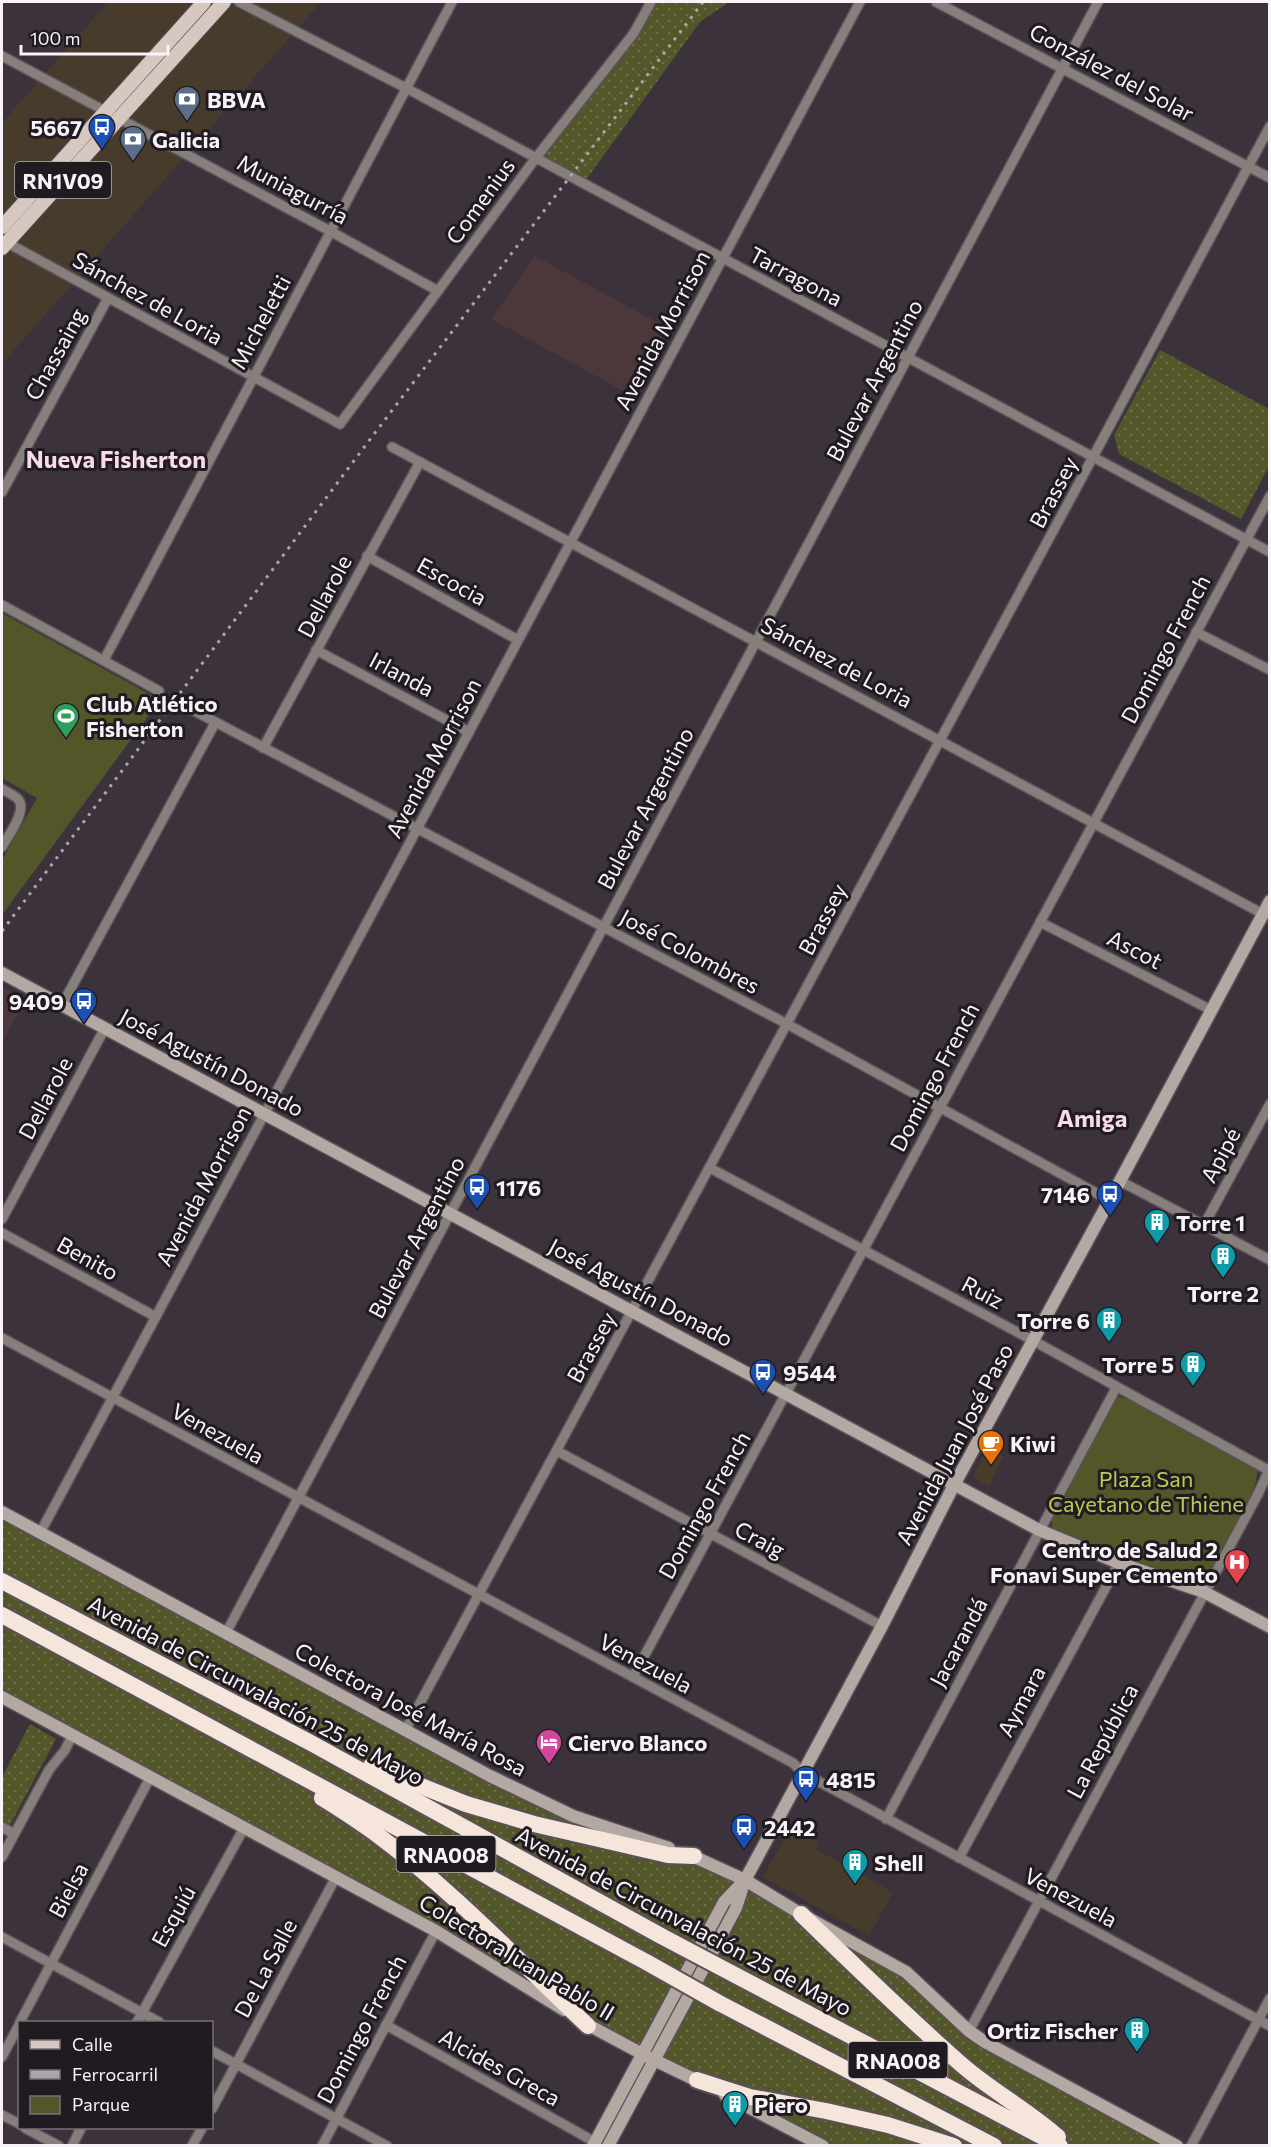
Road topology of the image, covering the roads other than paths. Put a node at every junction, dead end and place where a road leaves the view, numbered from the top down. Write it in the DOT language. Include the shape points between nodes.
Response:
graph roads {
  1 [pos="204,2"];
  2 [pos="224,2"];
  3 [pos="239,2"];
  4 [pos="452,2"];
  5 [pos="651,2"];
  6 [pos="860,2"];
  7 [pos="936,2"];
  8 [pos="1098,2"];
  9 [pos="2,56"];
  10 [pos="1063,68"];
  11 [pos="406,88"];
  12 [pos="105,111"];
  13 [pos="119,118"];
  14 [pos="1269,126"];
  15 [pos="535,159"];
  16 [pos="1248,166"];
  17 [pos="1269,178"];
  18 [pos="2,227"];
  19 [pos="330,231"];
  20 [pos="3,244"];
  21 [pos="722,259"];
  22 [pos="438,291"];
  23 [pos="108,298"];
  24 [pos="908,358"];
  25 [pos="253,377"];
  26 [pos="340,424"];
  27 [pos="392,447"];
  28 [pos="1094,458"];
  29 [pos="420,462"];
  30 [pos="2,492"];
  31 [pos="1269,496"];
  32 [pos="1246,539"];
  33 [pos="571,542"];
  34 [pos="1269,552"];
  35 [pos="367,556"];
  36 [pos="2,605"];
  37 [pos="1196,632"];
  38 [pos="518,640"];
  39 [pos="756,641"];
  40 [pos="316,650"];
  41 [pos="104,660"];
  42 [pos="1269,670"];
  43 [pos="159,692"];
  44 [pos="187,707"];
  45 [pos="214,723"];
  46 [pos="469,732"];
  47 [pos="940,740"];
  48 [pos="263,748"];
  49 [pos="2,789"];
  50 [pos="1093,823"];
  51 [pos="417,829"];
  52 [pos="2,847"];
  53 [pos="1269,901"];
  54 [pos="1263,914"];
  55 [pos="1040,922"];
  56 [pos="603,927"];
  57 [pos="2,973"];
  58 [pos="62,1005"];
  59 [pos="1211,1010"];
  60 [pos="787,1024"];
  61 [pos="105,1028"];
  62 [pos="1269,1104"];
  63 [pos="940,1107"];
  64 [pos="264,1114"];
  65 [pos="710,1168"];
  66 [pos="1120,1181"];
  67 [pos="1109,1200"];
  68 [pos="450,1214"];
  69 [pos="2,1219"];
  70 [pos="1204,1226"];
  71 [pos="2,1233"];
  72 [pos="863,1249"];
  73 [pos="1269,1260"];
  74 [pos="633,1312"];
  75 [pos="156,1317"];
  76 [pos="2,1338"];
  77 [pos="1032,1340"];
  78 [pos="1116,1388"];
  79 [pos="787,1395"];
  80 [pos="113,1397"];
  81 [pos="557,1452"];
  82 [pos="1269,1469"];
  83 [pos="954,1485"];
  84 [pos="298,1499"];
  85 [pos="2,1512"];
  86 [pos="1038,1530"];
  87 [pos="40,1533"];
  88 [pos="710,1534"];
  89 [pos="1119,1563"];
  90 [pos="2,1581"];
  91 [pos="1204,1592"];
  92 [pos="479,1596"];
  93 [pos="2,1615"];
  94 [pos="882,1626"];
  95 [pos="1269,1627"];
  96 [pos="226,1633"];
  97 [pos="633,1677"];
  98 [pos="2,1696"];
  99 [pos="406,1730"];
  100 [pos="73,1734"];
  101 [pos="311,1743"];
  102 [pos="244,1745"];
  103 [pos="803,1773"];
  104 [pos="151,1776"];
  105 [pos="886,1819"];
  106 [pos="2,1827"];
  107 [pos="244,1828"];
  108 [pos="14,1834"];
  109 [pos="694,1856"];
  110 [pos="2,1857"];
  111 [pos="958,1858"];
  112 [pos="336,1877"];
  113 [pos="745,1880"];
  114 [pos="1038,1902"];
  115 [pos="801,1914"];
  116 [pos="436,1931"];
  117 [pos="2,1937"];
  118 [pos="51,1964"];
  119 [pos="1269,1998"];
  120 [pos="142,2013"];
  121 [pos="1258,2020"];
  122 [pos="21,2021"];
  123 [pos="138,2021"];
  124 [pos="157,2021"];
  125 [pos="386,2025"];
  126 [pos="588,2026"];
  127 [pos="1269,2026"];
  128 [pos="18,2027"];
  129 [pos="969,2031"];
  130 [pos="213,2052"];
  131 [pos="642,2054"];
  132 [pos="2,2057"];
  133 [pos="654,2060"];
  134 [pos="236,2064"];
  135 [pos="697,2080"];
  136 [pos="213,2107"];
  137 [pos="2,2115"];
  138 [pos="336,2118"];
  139 [pos="18,2123"];
  140 [pos="29,2129"];
  141 [pos="80,2129"];
  142 [pos="201,2129"];
  143 [pos="594,2144"];
  144 [pos="59,2145"];
  145 [pos="72,2145"];
  146 [pos="192,2145"];
  147 [pos="322,2145"];
  148 [pos="387,2145"];
  149 [pos="608,2145"];
  150 [pos="823,2145"];
  151 [pos="954,2145"];
  152 [pos="994,2145"];
  153 [pos="1060,2145"];
  154 [pos="1068,2145"];
  155 [pos="1177,2145"];
  156 [pos="1191,2145"];
  1 -- 12 [label="main road, RN1V09"];
  2 -- 13 [label="main road, RN1V09"];
  3 -- 11 [label="street, Tarragona"];
  4 -- 11 [label="street, Micheletti"];
  5 -- 15 [label="street, Comenius" via="634,33"];
  6 -- 21 [label="street, Avenida Morrison"];
  7 -- 10 [label="street, González del Solar"];
  8 -- 10 [label="street, Bulevar Argentino"];
  9 -- 12 [label="street, Muniagurría"];
  10 -- 16 [label="street, González del Solar"];
  10 -- 24 [label="street, Bulevar Argentino"];
  11 -- 15 [label="street, Tarragona"];
  11 -- 19 [label="street, Micheletti"];
  12 -- 13 [label="street, Muniagurría"];
  12 -- 18 [label="main road, RN1V09"];
  13 -- 19 [label="street, Muniagurría"];
  13 -- 20 [label="main road, RN1V09"];
  14 -- 16 [label="street, Brassey"];
  15 -- 21 [label="street, Tarragona"];
  15 -- 22 [label="street, Comenius"];
  16 -- 17 [label="street, González del Solar"];
  16 -- 28 [label="street, Brassey"];
  19 -- 22 [label="street, Muniagurría"];
  19 -- 25 [label="street, Micheletti"];
  20 -- 23 [label="street, Sánchez de Loria"];
  21 -- 24 [label="street, Tarragona"];
  21 -- 33 [label="street, Avenida Morrison"];
  22 -- 26 [label="street, Comenius"];
  23 -- 25 [label="street, Sánchez de Loria"];
  23 -- 30 [label="street, Chassaing"];
  24 -- 28 [label="street, Tarragona"];
  24 -- 39 [label="street, Bulevar Argentino"];
  25 -- 26 [label="street, Sánchez de Loria"];
  25 -- 41 [label="street, Micheletti"];
  27 -- 29 [label="street, Sánchez de Loria"];
  28 -- 32 [label="street, Tarragona"];
  28 -- 47 [label="street, Brassey"];
  29 -- 33 [label="street, Sánchez de Loria"];
  29 -- 35 [label="street, Dellarole"];
  31 -- 32 [label="street, Domingo French"];
  32 -- 34 [label="street, Tarragona"];
  32 -- 37 [label="street, Domingo French"];
  33 -- 38 [label="street, Avenida Morrison"];
  33 -- 39 [label="street, Sánchez de Loria"];
  35 -- 38 [label="street, Escocia"];
  35 -- 40 [label="street, Dellarole"];
  36 -- 41 [label="street"];
  37 -- 42 [label="street"];
  37 -- 50 [label="street, Domingo French"];
  38 -- 46 [label="street, Avenida Morrison"];
  39 -- 47 [label="street, Sánchez de Loria"];
  39 -- 56 [label="street, Bulevar Argentino"];
  40 -- 46 [label="street, Irlanda"];
  40 -- 48 [label="street, Dellarole"];
  41 -- 43 [label="street"];
  44 -- 45 [label="street, José Colombres"];
  45 -- 48 [label="street, José Colombres"];
  45 -- 58 [label="street"];
  46 -- 51 [label="street, Avenida Morrison"];
  47 -- 50 [label="street, Sánchez de Loria"];
  47 -- 60 [label="street, Brassey"];
  48 -- 51 [label="street, José Colombres"];
  49 -- 52 [label="street" via="20,801 20,814"];
  50 -- 54 [label="street, Sánchez de Loria"];
  50 -- 55 [label="street, Domingo French"];
  51 -- 56 [label="street, José Colombres"];
  51 -- 64 [label="street, Avenida Morrison"];
  53 -- 54 [label="main road, Avenida Juan José Paso"];
  54 -- 59 [label="main road, Avenida Juan José Paso"];
  55 -- 59 [label="street, Ascot"];
  55 -- 63 [label="street, Domingo French"];
  56 -- 60 [label="street, José Colombres"];
  56 -- 68 [label="street, Bulevar Argentino"];
  57 -- 58 [label="main road, José Agustín Donado"];
  58 -- 61 [label="main road, José Agustín Donado"];
  59 -- 66 [label="main road, Avenida Juan José Paso"];
  60 -- 63 [label="street, José Colombres"];
  60 -- 65 [label="street, Brassey"];
  61 -- 64 [label="main road, José Agustín Donado"];
  61 -- 69 [label="street, Dellarole"];
  62 -- 70 [label="street, Apipé"];
  63 -- 67 [label="street, José Colombres"];
  63 -- 72 [label="street, Domingo French"];
  64 -- 68 [label="main road, José Agustín Donado"];
  64 -- 75 [label="street, Avenida Morrison"];
  65 -- 72 [label="street, Ruiz"];
  65 -- 74 [label="street, Brassey"];
  66 -- 67 [label="main road, Avenida Juan José Paso"];
  66 -- 70 [label="street"];
  67 -- 77 [label="main road, Avenida Juan José Paso"];
  68 -- 74 [label="main road, José Agustín Donado"];
  68 -- 84 [label="street, Bulevar Argentino"];
  70 -- 73 [label="street"];
  71 -- 75 [label="street, Benito"];
  72 -- 77 [label="street, Ruiz"];
  72 -- 79 [label="street, Domingo French"];
  74 -- 79 [label="main road, José Agustín Donado"];
  74 -- 81 [label="street, Brassey"];
  75 -- 80 [label="street, Avenida Morrison"];
  76 -- 80 [label="street, Venezuela"];
  77 -- 78 [label="street, Ruiz"];
  77 -- 83 [label="main road, Avenida Juan José Paso"];
  78 -- 82 [label="street, Ruiz"];
  78 -- 86 [label="street, Jacarandá"];
  79 -- 83 [label="main road, José Agustín Donado"];
  79 -- 88 [label="street, Domingo French"];
  80 -- 84 [label="street, Venezuela"];
  80 -- 87 [label="street, Avenida Morrison"];
  81 -- 88 [label="street, Craig"];
  81 -- 92 [label="street, Brassey"];
  82 -- 91 [label="street, La República"];
  83 -- 86 [label="main road, José Agustín Donado"];
  83 -- 94 [label="main road, Avenida Juan José Paso"];
  84 -- 92 [label="street, Venezuela"];
  84 -- 96 [label="street, Bulevar Argentino"];
  85 -- 87 [label="main road, Colectora José María Rosa"];
  86 -- 89 [label="main road, José Agustín Donado"];
  86 -- 105 [label="street, Jacarandá"];
  87 -- 96 [label="main road, Colectora José María Rosa"];
  88 -- 94 [label="street, Craig"];
  88 -- 97 [label="street, Domingo French"];
  89 -- 91 [label="main road, José Agustín Donado"];
  89 -- 111 [label="street, Aymara"];
  90 -- 101 [label="highway, Avenida de Circunvalación 25 de Mayo / RNA008"];
  91 -- 95 [label="main road, José Agustín Donado"];
  91 -- 114 [label="street, La República"];
  92 -- 97 [label="street, Venezuela"];
  92 -- 99 [label="street, Brassey"];
  93 -- 102 [label="highway, RNA008"];
  94 -- 103 [label="main road, Avenida Juan José Paso"];
  96 -- 99 [label="main road, Colectora José María Rosa"];
  97 -- 103 [label="street, Venezuela" via="794,1763"];
  98 -- 100 [label="main road, Colectora Juan Pablo II"];
  99 -- 109 [label="main road, Colectora José María Rosa" via="551,1807"];
  100 -- 104 [label="main road, Colectora Juan Pablo II"];
  100 -- 108 [label="street"];
  101 -- 109 [label="highway" via="466,1804 646,1850"];
  101 -- 153 [label="highway, Avenida de Circunvalación 25 de Mayo / RNA008, bridge" via="735,1976"];
  102 -- 126 [label="highway" via="375,1833 424,1873"];
  102 -- 152 [label="highway, RNA008, bridge" via="719,2003"];
  103 -- 105 [label="street, Venezuela"];
  103 -- 113 [label="main road, Avenida Juan José Paso"];
  104 -- 107 [label="main road, Colectora Juan Pablo II"];
  104 -- 118 [label="street, Bielsa"];
  105 -- 111 [label="street, Venezuela"];
  106 -- 108 [label="street"];
  107 -- 112 [label="main road, Colectora Juan Pablo II"];
  107 -- 120 [label="street, Esquiú"];
  108 -- 110 [label="street"];
  109 -- 113 [label="main road, Colectora José María Rosa"];
  111 -- 114 [label="street, Venezuela"];
  112 -- 116 [label="main road, Colectora Juan Pablo II"];
  112 -- 134 [label="street, De La Salle"];
  113 -- 115 [label="main road, Colectora José María Rosa"];
  113 -- 131 [label="main road, Avenida Juan José Paso" via="724,1902"];
  113 -- 133 [label="main road, Avenida Juan José Paso" via="736,1908"];
  114 -- 121 [label="street, Venezuela"];
  114 -- 129 [label="street, La República"];
  115 -- 129 [label="main road, Colectora José María Rosa" via="906,1972"];
  115 -- 154 [label="highway" via="963,2066"];
  116 -- 125 [label="street, Domingo French"];
  116 -- 126 [label="main road, Colectora Juan Pablo II"];
  117 -- 118 [label="street"];
  118 -- 120 [label="street"];
  118 -- 122 [label="street, Bielsa"];
  119 -- 121 [label="street"];
  120 -- 123 [label="street, Esquiú"];
  120 -- 124 [label="street"];
  121 -- 127 [label="street, Venezuela"];
  121 -- 156 [label="street"];
  125 -- 138 [label="street, Domingo French"];
  125 -- 143 [label="street, Alcides Greca"];
  126 -- 131 [label="main road, Colectora Juan Pablo II"];
  128 -- 132 [label="street, Bielsa"];
  129 -- 155 [label="main road, Colectora José María Rosa"];
  130 -- 134 [label="street"];
  131 -- 133 [label="main road, Colectora Juan Pablo II"];
  131 -- 143 [label="main road, Avenida Juan José Paso"];
  133 -- 135 [label="main road, Colectora Juan Pablo II"];
  133 -- 149 [label="main road, Avenida Juan José Paso"];
  134 -- 136 [label="street, De La Salle"];
  134 -- 138 [label="street"];
  135 -- 150 [label="main road, Colectora Juan Pablo II"];
  135 -- 151 [label="highway" via="750,2097 825,2110"];
  137 -- 139 [label="street"];
  138 -- 147 [label="street, Domingo French"];
  138 -- 148 [label="street"];
  140 -- 144 [label="street"];
  141 -- 145 [label="street"];
  142 -- 146 [label="street"];
}
